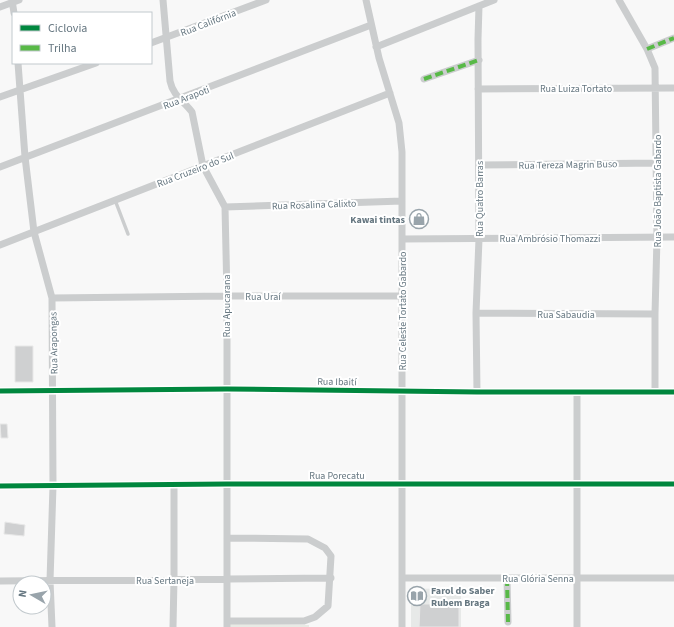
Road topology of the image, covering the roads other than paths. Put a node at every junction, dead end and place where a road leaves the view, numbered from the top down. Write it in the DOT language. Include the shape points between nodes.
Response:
graph roads {
  1 [pos="162,0"];
  2 [pos="266,0"];
  3 [pos="366,0"];
  4 [pos="494,0"];
  5 [pos="619,0"];
  6 [pos="15,1"];
  7 [pos="479,6"];
  8 [pos="0,7"];
  9 [pos="14,12"];
  10 [pos="371,26"];
  11 [pos="167,38"];
  12 [pos="674,38"];
  13 [pos="152,43"];
  14 [pos="376,47"];
  15 [pos="647,49"];
  16 [pos="479,60"];
  17 [pos="18,64"];
  18 [pos="93,64"];
  19 [pos="424,79"];
  20 [pos="656,88"];
  21 [pos="674,88"];
  22 [pos="478,89"];
  23 [pos="20,90"];
  24 [pos="390,93"];
  25 [pos="0,97"];
  26 [pos="180,99"];
  27 [pos="24,157"];
  28 [pos="657,163"];
  29 [pos="479,165"];
  30 [pos="203,166"];
  31 [pos="0,167"];
  32 [pos="115,200"];
  33 [pos="402,201"];
  34 [pos="225,207"];
  35 [pos="34,232"];
  36 [pos="128,234"];
  37 [pos="674,237"];
  38 [pos="657,238"];
  39 [pos="402,239"];
  40 [pos="479,239"];
  41 [pos="0,245"];
  42 [pos="227,296"];
  43 [pos="402,296"];
  44 [pos="52,298"];
  45 [pos="476,313"];
  46 [pos="655,314"];
  47 [pos="227,389"];
  48 [pos="53,390"];
  49 [pos="402,390"];
  50 [pos="0,391"];
  51 [pos="477,392"];
  52 [pos="577,392"];
  53 [pos="654,392"];
  54 [pos="674,392"];
  55 [pos="227,484"];
  56 [pos="402,484"];
  57 [pos="577,484"];
  58 [pos="674,484"];
  59 [pos="174,485"];
  60 [pos="0,486"];
  61 [pos="53,486"];
  62 [pos="227,538"];
  63 [pos="50,575"];
  64 [pos="331,578"];
  65 [pos="402,578"];
  66 [pos="507,578"];
  67 [pos="577,578"];
  68 [pos="674,578"];
  69 [pos="174,579"];
  70 [pos="227,580"];
  71 [pos="0,581"];
  72 [pos="12,581"];
  73 [pos="52,581"];
  74 [pos="51,615"];
  75 [pos="508,622"];
  76 [pos="227,624"];
  77 [pos="52,627"];
  78 [pos="173,627"];
  79 [pos="402,627"];
  80 [pos="577,627"];
  1 -- 11 [label="street, Rua Apucarana"];
  2 -- 11 [label="street, Rua Califórnia"];
  3 -- 10 [label="street, Rua Celeste Tortato Gabardo"];
  4 -- 7 [label="street"];
  5 -- 15 [label="street, Rua João Baptista Gabardo"];
  6 -- 8 [label="street"];
  6 -- 9 [label="street"];
  7 -- 14 [label="street"];
  7 -- 16 [label="street, Rua Quatro Barras"];
  10 -- 14 [label="street, Rua Celeste Tortato Gabardo"];
  10 -- 26 [label="street, Rua Arapoti"];
  11 -- 13 [label="street, Rua Califórnia"];
  11 -- 26 [label="street, Rua Apucarana" via="170,81 172,89"];
  12 -- 15 [label="street"];
  14 -- 24 [label="street, Rua Celeste Tortato Gabardo"];
  15 -- 20 [label="street, Rua João Baptista Gabardo" via="656,68"];
  16 -- 19 [label="street"];
  16 -- 22 [label="street, Rua Quatro Barras"];
  17 -- 23 [label="street, Rua Arapongas"];
  18 -- 23 [label="street"];
  20 -- 21 [label="street, Rua Luiza Tortato"];
  20 -- 22 [label="street, Rua Luiza Tortato"];
  20 -- 28 [label="street, Rua João Baptista Gabardo"];
  22 -- 29 [label="street, Rua Quatro Barras"];
  23 -- 25 [label="street"];
  23 -- 27 [label="street, Rua Arapongas"];
  24 -- 30 [label="street, Rua Cruzeiro do Sul"];
  24 -- 33 [label="street, Rua Celeste Tortato Gabardo" via="399,124"];
  26 -- 27 [label="street, Rua Arapoti"];
  26 -- 30 [label="street, Rua Apucarana" via="192,112"];
  27 -- 31 [label="street, Rua Arapoti"];
  27 -- 35 [label="street, Rua Arapongas"];
  28 -- 29 [label="street, Rua Tereza Magrin Buso"];
  28 -- 38 [label="street, Rua João Baptista Gabardo"];
  29 -- 40 [label="street, Rua Quatro Barras"];
  30 -- 32 [label="street, Rua Cruzeiro do Sul"];
  30 -- 34 [label="street, Rua Apucarana"];
  32 -- 35 [label="street, Rua Cruzeiro do Sul"];
  32 -- 36 [label="lane"];
  33 -- 34 [label="street, Rua Rosalina Calixto"];
  33 -- 39 [label="street, Rua Celeste Tortato Gabardo"];
  34 -- 42 [label="street, Rua Apucarana"];
  35 -- 41 [label="street, Rua Cruzeiro do Sul"];
  35 -- 44 [label="street, Rua Arapongas"];
  37 -- 38 [label="street, Rua Ambrósio Thomazzi"];
  38 -- 40 [label="street, Rua Ambrósio Thomazzi"];
  38 -- 46 [label="street, Rua João Baptista Gabardo"];
  39 -- 40 [label="street, Rua Ambrósio Thomazzi"];
  39 -- 43 [label="street, Rua Celeste Tortato Gabardo"];
  40 -- 45 [label="street, Rua Quatro Barras"];
  42 -- 43 [label="street, Rua Uraí"];
  42 -- 44 [label="street, Rua Uraí"];
  42 -- 47 [label="street, Rua Apucarana"];
  43 -- 49 [label="street, Rua Celeste Tortato Gabardo"];
  44 -- 48 [label="street, Rua Arapongas"];
  45 -- 46 [label="street, Rua Sabaudia"];
  45 -- 51 [label="street, Rua Quatro Barras"];
  46 -- 53 [label="street, Rua João Baptista Gabardo"];
  47 -- 48 [label="street, Rua Ibaití"];
  47 -- 49 [label="street, Rua Ibaití"];
  47 -- 55 [label="street, Rua Apucarana"];
  48 -- 50 [label="street, Rua Ibaití"];
  48 -- 61 [label="street, Rua Arapongas"];
  49 -- 51 [label="street, Rua Ibaití"];
  49 -- 56 [label="street, Rua Celeste Tortato Gabardo"];
  51 -- 52 [label="street, Rua Ibaití"];
  52 -- 53 [label="street, Rua Ibaití"];
  52 -- 57 [label="street"];
  53 -- 54 [label="street, Rua Ibaití"];
  55 -- 56 [label="street, Rua Porecatu"];
  55 -- 59 [label="street, Rua Porecatu"];
  55 -- 62 [label="street, Rua Apucarana"];
  56 -- 57 [label="street, Rua Porecatu"];
  56 -- 65 [label="street, Rua Celeste Tortato Gabardo"];
  57 -- 58 [label="street, Rua Porecatu"];
  57 -- 67 [label="street"];
  59 -- 61 [label="street, Rua Porecatu"];
  59 -- 69 [label="street"];
  60 -- 61 [label="street, Rua Porecatu"];
  61 -- 63 [label="street, Rua Arapongas"];
  62 -- 64 [label="street" via="308,539 325,548 331,556"];
  62 -- 70 [label="street, Rua Apucarana"];
  64 -- 70 [label="street, Rua Sertaneja"];
  64 -- 76 [label="street" via="328,606 315,617 304,621"];
  65 -- 66 [label="street, Rua Glória Senna"];
  65 -- 79 [label="street, Rua Celeste Tortato Gabardo"];
  66 -- 67 [label="street, Rua Glória Senna"];
  66 -- 75 [label="street"];
  67 -- 68 [label="street, Rua Glória Senna"];
  67 -- 80 [label="street"];
  69 -- 70 [label="street, Rua Sertaneja"];
  69 -- 73 [label="street, Rua Sertaneja"];
  69 -- 78 [label="street"];
  70 -- 76 [label="street, Rua Apucarana"];
  71 -- 72 [label="street, Rua Sertaneja"];
  74 -- 77 [label="street, Rua Arapongas"];
}
